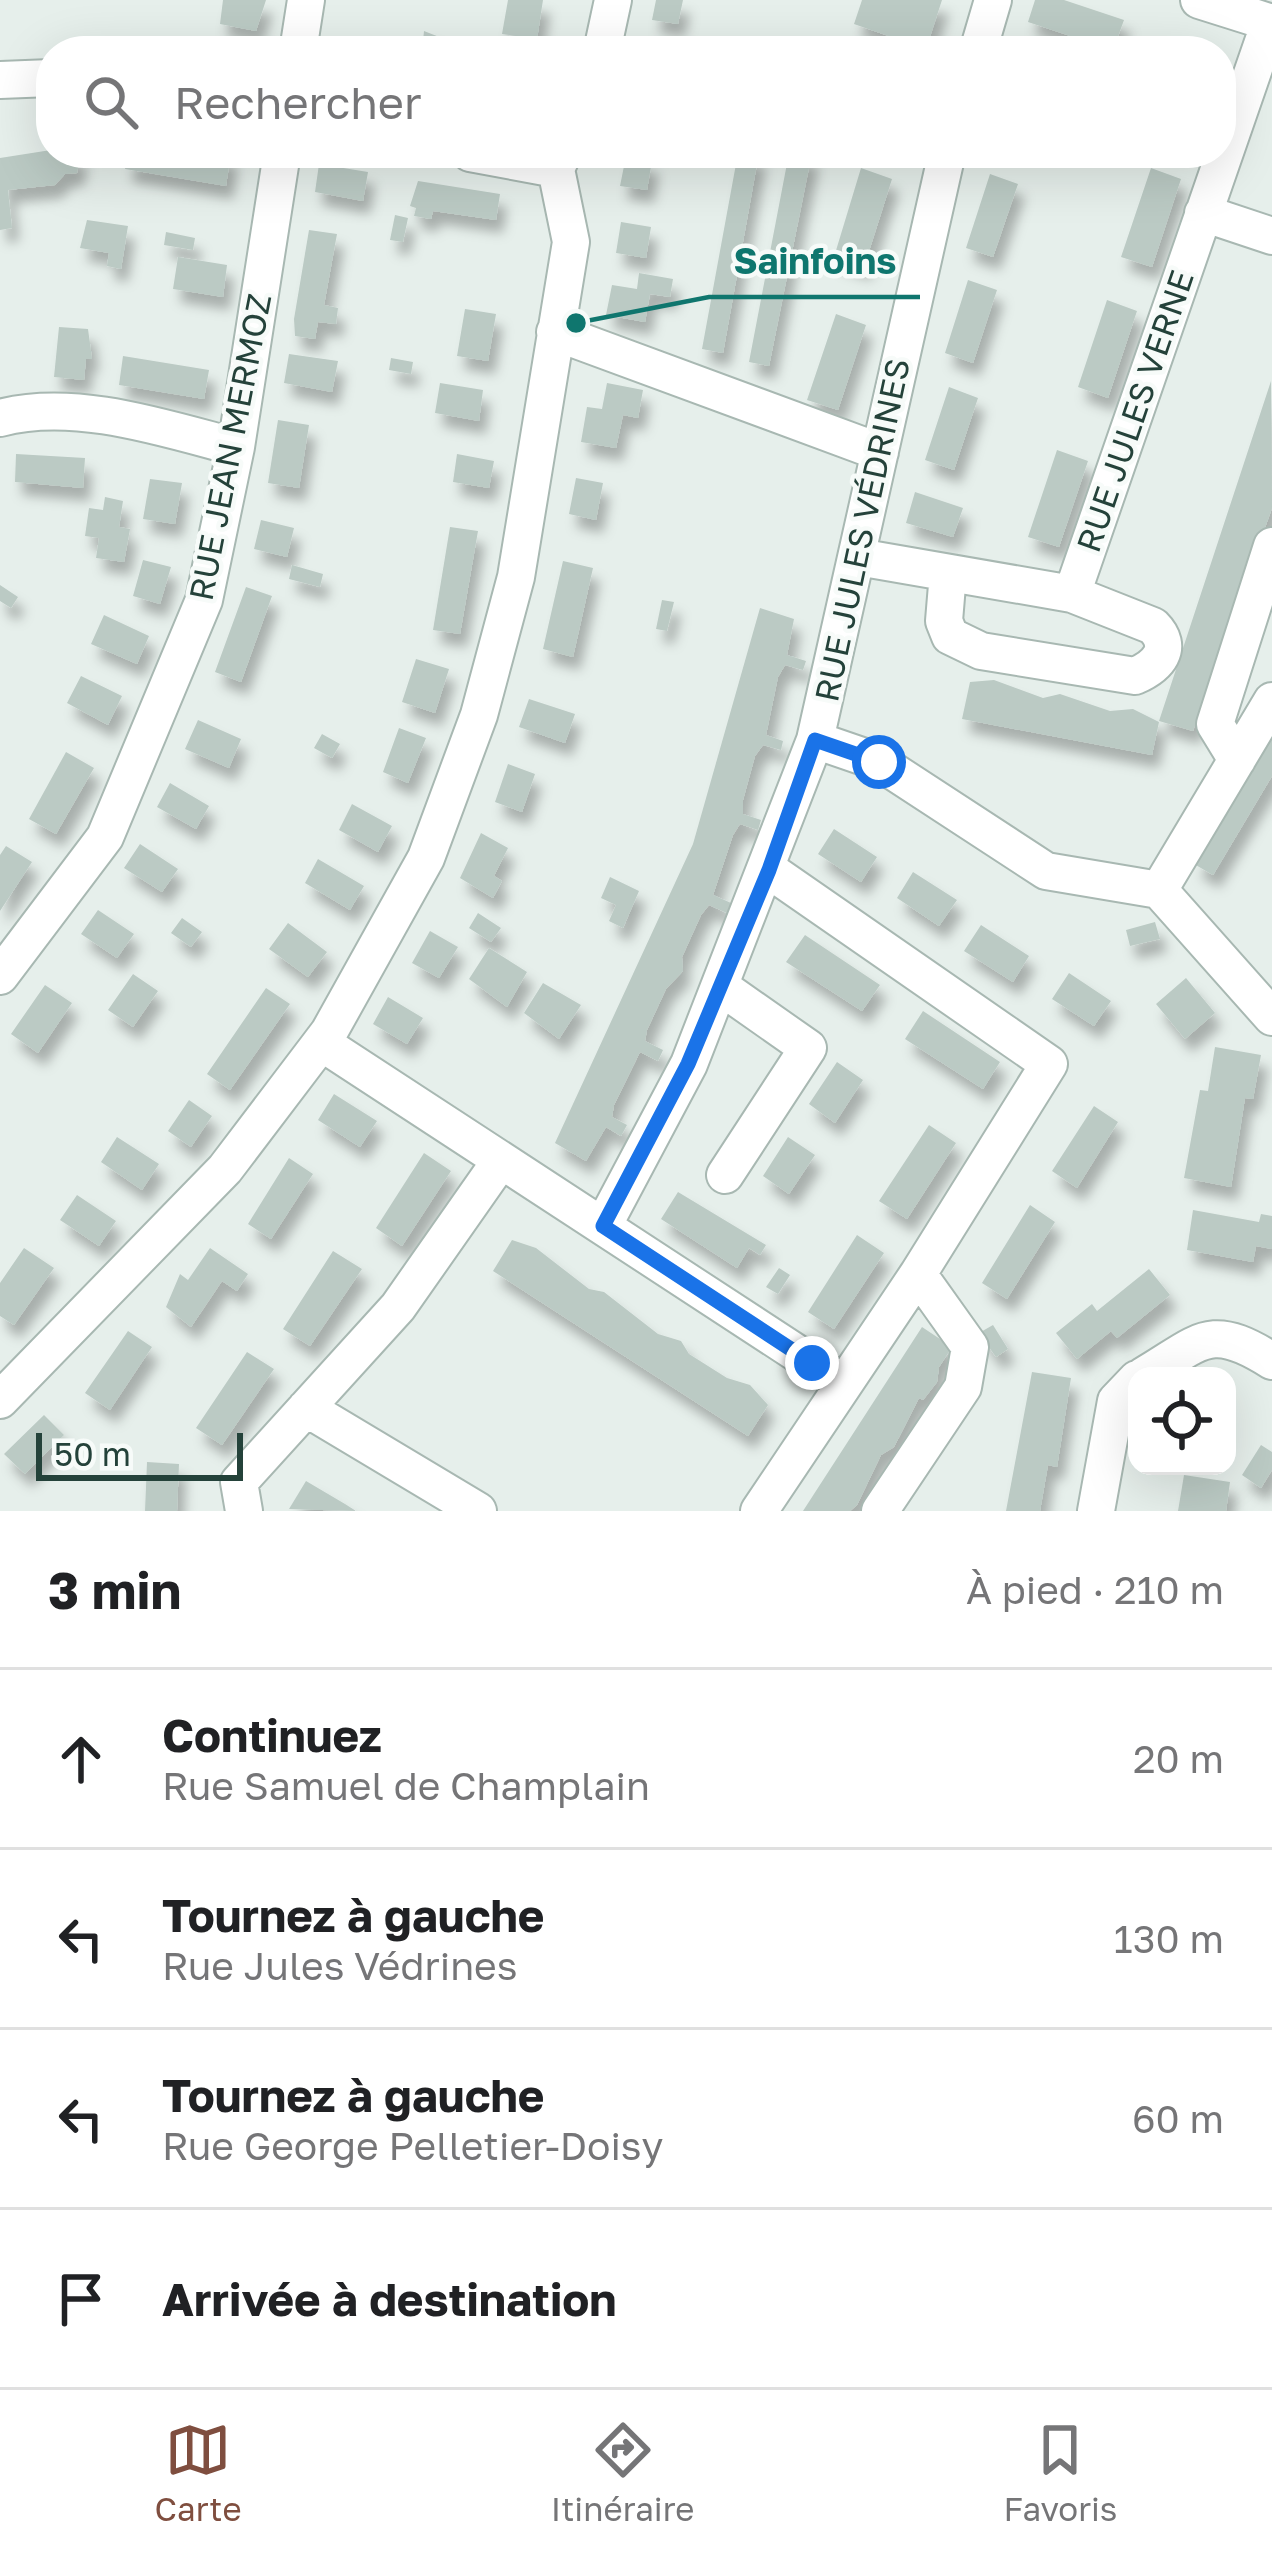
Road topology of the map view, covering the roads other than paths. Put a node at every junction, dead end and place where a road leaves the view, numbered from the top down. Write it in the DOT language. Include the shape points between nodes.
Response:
graph roads {
  1 [pos="306,0"];
  2 [pos="613,0"];
  3 [pos="993,0"];
  4 [pos="1199,0"];
  5 [pos="1271,23"];
  6 [pos="300,36"];
  7 [pos="605,36"];
  8 [pos="982,36"];
  9 [pos="36,79"];
  10 [pos="0,80"];
  11 [pos="1236,121"];
  12 [pos="280,168"];
  13 [pos="561,168"];
  14 [pos="944,168"];
  15 [pos="1219,168"];
  16 [pos="1203,213"];
  17 [pos="1272,236"];
  18 [pos="554,332"];
  19 [pos="0,418"];
  20 [pos="236,447"];
  21 [pos="880,452"];
  22 [pos="1272,546"];
  23 [pos="858,556"];
  24 [pos="948,573"];
  25 [pos="1072,594"];
  26 [pos="1272,701"];
  27 [pos="815,740"];
  28 [pos="1237,760"];
  29 [pos="769,870"];
  30 [pos="1159,890"];
  31 [pos="1272,967"];
  32 [pos="1231,973"];
  33 [pos="0,976"];
  34 [pos="721,987"];
  35 [pos="1272,1017"];
  36 [pos="322,1043"];
  37 [pos="501,1160"];
  38 [pos="725,1175"];
  39 [pos="603,1226"];
  40 [pos="918,1274"];
  41 [pos="1272,1360"];
  42 [pos="1161,1367"];
  43 [pos="844,1384"];
  44 [pos="1128,1390"];
  45 [pos="0,1400"];
  46 [pos="306,1408"];
  47 [pos="244,1511"];
  48 [pos="478,1511"];
  49 [pos="759,1511"];
  50 [pos="880,1511"];
  51 [pos="1096,1511"];
  1 -- 6 [label="street"];
  2 -- 7 [label="street"];
  3 -- 8 [label="street"];
  4 -- 5 [label="street"];
  5 -- 11 [label="street, RUE JULES VERNE"];
  9 -- 10 [label="street"];
  12 -- 20 [label="street, RUE JEAN MERMOZ"];
  13 -- 18 [label="street" via="571,242"];
  14 -- 21 [label="street, RUE JULES VÉDRINES"];
  15 -- 16 [label="street, RUE JULES VERNE"];
  16 -- 17 [label="street"];
  16 -- 25 [label="street, RUE JULES VERNE"];
  18 -- 21 [label="street"];
  18 -- 36 [label="street" via="516,577 478,715 426,858"];
  19 -- 20 [label="street" via="22,412 131,420"];
  20 -- 33 [label="street, RUE JEAN MERMOZ" via="204,600 105,837"];
  21 -- 23 [label="street, RUE JULES VÉDRINES"];
  22 -- 28 [label="street" via="1215,724"];
  23 -- 24 [label="street, RUE JULES VERNE"];
  23 -- 27 [label="street, RUE JULES VÉDRINES"];
  24 -- 25 [label="street, RUE JULES VERNE"];
  24 -- 25 [label="street" via="950,636 981,652 1135,676 1155,667 1164,651 1153,626"];
  26 -- 28 [label="street"];
  27 -- 29 [label="street, RUE JULES VÉDRINES"];
  27 -- 30 [label="street" via="879,762 1046,872"];
  28 -- 30 [label="street"];
  29 -- 34 [label="street, RUE JULES VÉDRINES"];
  29 -- 40 [label="street" via="1049,1064"];
  30 -- 32 [label="street"];
  31 -- 32 [label="street"];
  32 -- 35 [label="street"];
  34 -- 38 [label="street" via="808,1048"];
  34 -- 39 [label="street, RUE JULES VÉDRINES"];
  36 -- 37 [label="street"];
  36 -- 45 [label="street" via="225,1169"];
  37 -- 39 [label="street"];
  37 -- 46 [label="street" via="398,1306"];
  39 -- 43 [label="street"];
  40 -- 43 [label="street"];
  40 -- 50 [label="street" via="970,1347 963,1387"];
  41 -- 42 [label="street" via="1220,1336"];
  43 -- 49 [label="street"];
  44 -- 51 [label="street" via="1116,1401"];
  46 -- 47 [label="street" via="239,1482"];
  46 -- 48 [label="street"];
}
